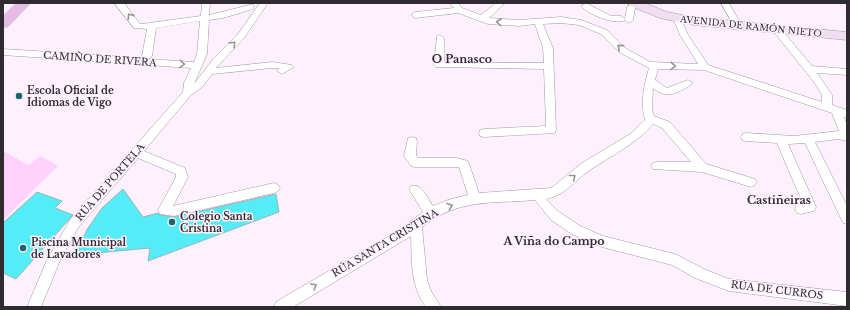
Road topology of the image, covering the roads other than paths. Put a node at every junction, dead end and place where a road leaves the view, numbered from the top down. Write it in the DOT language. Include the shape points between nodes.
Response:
graph roads {
  1 [pos="15,3"];
  2 [pos="24,3"];
  3 [pos="118,3"];
  4 [pos="206,3"];
  5 [pos="264,3"];
  6 [pos="501,3"];
  7 [pos="635,3"];
  8 [pos="725,3"];
  9 [pos="582,4"];
  10 [pos="456,6"];
  11 [pos="250,7"];
  12 [pos="431,13"];
  13 [pos="415,15"];
  14 [pos="677,18"];
  15 [pos="5,19"];
  16 [pos="205,19"];
  17 [pos="482,19"];
  18 [pos="433,22"];
  19 [pos="538,22"];
  20 [pos="152,26"];
  21 [pos="738,26"];
  22 [pos="777,30"];
  23 [pos="604,32"];
  24 [pos="847,36"];
  25 [pos="440,38"];
  26 [pos="3,52"];
  27 [pos="147,56"];
  28 [pos="198,65"];
  29 [pos="548,66"];
  30 [pos="654,66"];
  31 [pos="705,67"];
  32 [pos="809,69"];
  33 [pos="208,71"];
  34 [pos="282,71"];
  35 [pos="847,72"];
  36 [pos="650,81"];
  37 [pos="688,83"];
  38 [pos="188,93"];
  39 [pos="832,108"];
  40 [pos="847,114"];
  41 [pos="650,120"];
  42 [pos="484,133"];
  43 [pos="746,137"];
  44 [pos="847,137"];
  45 [pos="781,140"];
  46 [pos="809,140"];
  47 [pos="412,141"];
  48 [pos="136,152"];
  49 [pos="657,166"];
  50 [pos="702,167"];
  51 [pos="751,182"];
  52 [pos="274,188"];
  53 [pos="414,189"];
  54 [pos="539,195"];
  55 [pos="475,199"];
  56 [pos="801,209"];
  57 [pos="431,214"];
  58 [pos="847,219"];
  59 [pos="416,226"];
  60 [pos="847,299"];
  61 [pos="34,307"];
  62 [pos="281,307"];
  63 [pos="434,307"];
  1 -- 15 [label="main road"];
  2 -- 15 [label="main road"];
  20 -- 3 [label="street, one-way" via="136,26"];
  4 -- 16 [label="street, RÚA DE PORTELA"];
  33 -- 5 [label="street, one-way" via="241,36"];
  6 -- 17 [label="street"];
  7 -- 9 [label="street" via="625,19 609,18"];
  7 -- 14 [label="main road, AVENIDA DE RAMÓN NIETO"];
  8 -- 21 [label="street"];
  9 -- 23 [label="street"];
  10 -- 12 [label="street"];
  10 -- 17 [label="street"];
  11 -- 16 [label="street"];
  12 -- 13 [label="street"];
  12 -- 18 [label="street"];
  14 -- 21 [label="main road, AVENIDA DE RAMÓN NIETO"];
  14 -- 31 [label="street" via="684,35"];
  16 -- 20 [label="street"];
  16 -- 28 [label="street, RÚA DE PORTELA"];
  19 -- 17 [label="street, one-way" via="499,22"];
  19 -- 23 [label="street" via="572,20"];
  19 -- 29 [label="street" via="548,48"];
  20 -- 27 [label="street"];
  21 -- 22 [label="main road, AVENIDA DE RAMÓN NIETO"];
  22 -- 24 [label="main road, AVENIDA DE RAMÓN NIETO"];
  22 -- 32 [label="street"];
  30 -- 23 [label="street, one-way" via="622,50"];
  25 -- 29 [label="street" via="439,65"];
  26 -- 28 [label="street, CAMIÑO DE RIVERA, one-way"];
  28 -- 38 [label="street, RÚA DE PORTELA" via="189,83"];
  29 -- 42 [label="street" via="551,130"];
  30 -- 31 [label="street, one-way"];
  30 -- 36 [label="street"];
  31 -- 39 [label="street"];
  32 -- 35 [label="street"];
  32 -- 39 [label="street" via="827,95"];
  33 -- 34 [label="street" via="277,65 289,67"];
  33 -- 38 [label="street" via="199,85"];
  36 -- 37 [label="street" via="662,91 668,92"];
  36 -- 41 [label="street" via="647,110"];
  38 -- 48 [label="street, RÚA DE PORTELA"];
  39 -- 40 [label="street"];
  39 -- 44 [label="street"];
  41 -- 50 [label="street" via="666,125"];
  54 -- 41 [label="street, RÚA SANTA CRISTINA, one-way" via="553,192 589,164 630,141 644,130"];
  43 -- 45 [label="street"];
  44 -- 46 [label="street" via="838,135"];
  45 -- 46 [label="street"];
  45 -- 56 [label="street" via="810,207"];
  46 -- 58 [label="street"];
  47 -- 55 [label="street" via="410,156 415,164 464,164"];
  48 -- 52 [label="street" via="181,171 182,177 164,210 174,211"];
  48 -- 61 [label="street, RÚA DE PORTELA" via="61,242"];
  49 -- 50 [label="street"];
  50 -- 51 [label="street"];
  53 -- 57 [label="street"];
  54 -- 55 [label="street, RÚA SANTA CRISTINA"];
  54 -- 60 [label="street, RÚA DE CURROS" via="541,201 555,216 576,230 602,241 675,260 700,274 729,285"];
  57 -- 55 [label="street, RÚA SANTA CRISTINA, one-way" via="464,200"];
  57 -- 59 [label="street, RÚA SANTA CRISTINA"];
  62 -- 59 [label="street, RÚA SANTA CRISTINA, one-way"];
  59 -- 63 [label="street" via="420,280 425,295"];
}
